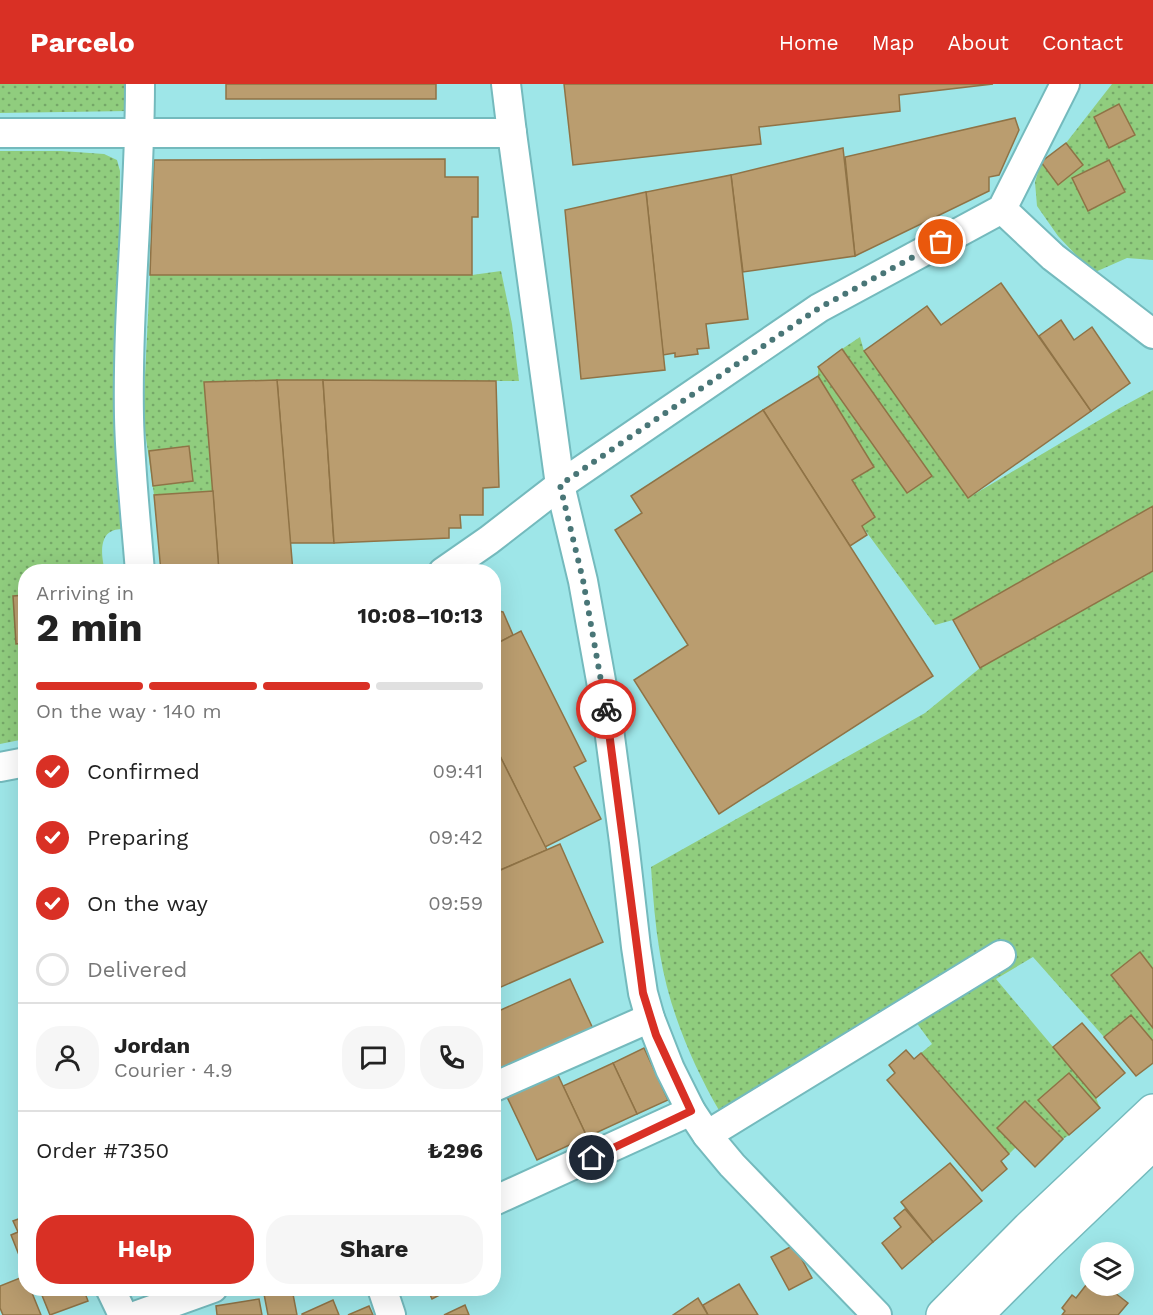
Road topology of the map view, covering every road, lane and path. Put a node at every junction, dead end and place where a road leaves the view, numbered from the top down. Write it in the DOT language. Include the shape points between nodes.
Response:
graph roads {
  1 [pos="140,84"];
  2 [pos="506,84"];
  3 [pos="1065,84"];
  4 [pos="140,132"];
  5 [pos="0,133"];
  6 [pos="512,133"];
  7 [pos="1002,209"];
  8 [pos="1153,334"];
  9 [pos="560,485"];
  10 [pos="139,564"];
  11 [pos="454,564"];
  12 [pos="18,763"];
  13 [pos="0,766"];
  14 [pos="1001,955"];
  15 [pos="650,1018"];
  16 [pos="501,1084"];
  17 [pos="691,1111"];
  18 [pos="1153,1111"];
  19 [pos="707,1135"];
  20 [pos="1153,1143"];
  21 [pos="501,1198"];
  22 [pos="114,1296"];
  23 [pos="191,1296"];
  24 [pos="385,1296"];
  25 [pos="123,1315"];
  26 [pos="138,1315"];
  27 [pos="391,1315"];
  28 [pos="877,1315"];
  29 [pos="943,1315"];
  30 [pos="976,1315"];
  1 -- 4 [label="street"];
  2 -- 6 [label="street"];
  3 -- 7 [label="street"];
  4 -- 5 [label="street"];
  4 -- 6 [label="street"];
  4 -- 10 [label="street" via="129,418"];
  6 -- 9 [label="street"];
  7 -- 8 [label="street" via="1053,257"];
  7 -- 9 [label="street" via="819,308"];
  9 -- 11 [label="street"];
  9 -- 15 [label="street" via="583,580 607,714 636,947"];
  12 -- 13 [label="street"];
  14 -- 19 [label="street"];
  15 -- 16 [label="street"];
  15 -- 17 [label="street"];
  17 -- 19 [label="street"];
  17 -- 21 [label="street"];
  18 -- 29 [label="main road"];
  19 -- 28 [label="street"];
  20 -- 30 [label="main road"];
  22 -- 25 [label="street"];
  23 -- 26 [label="street"];
  24 -- 27 [label="street"];
}
